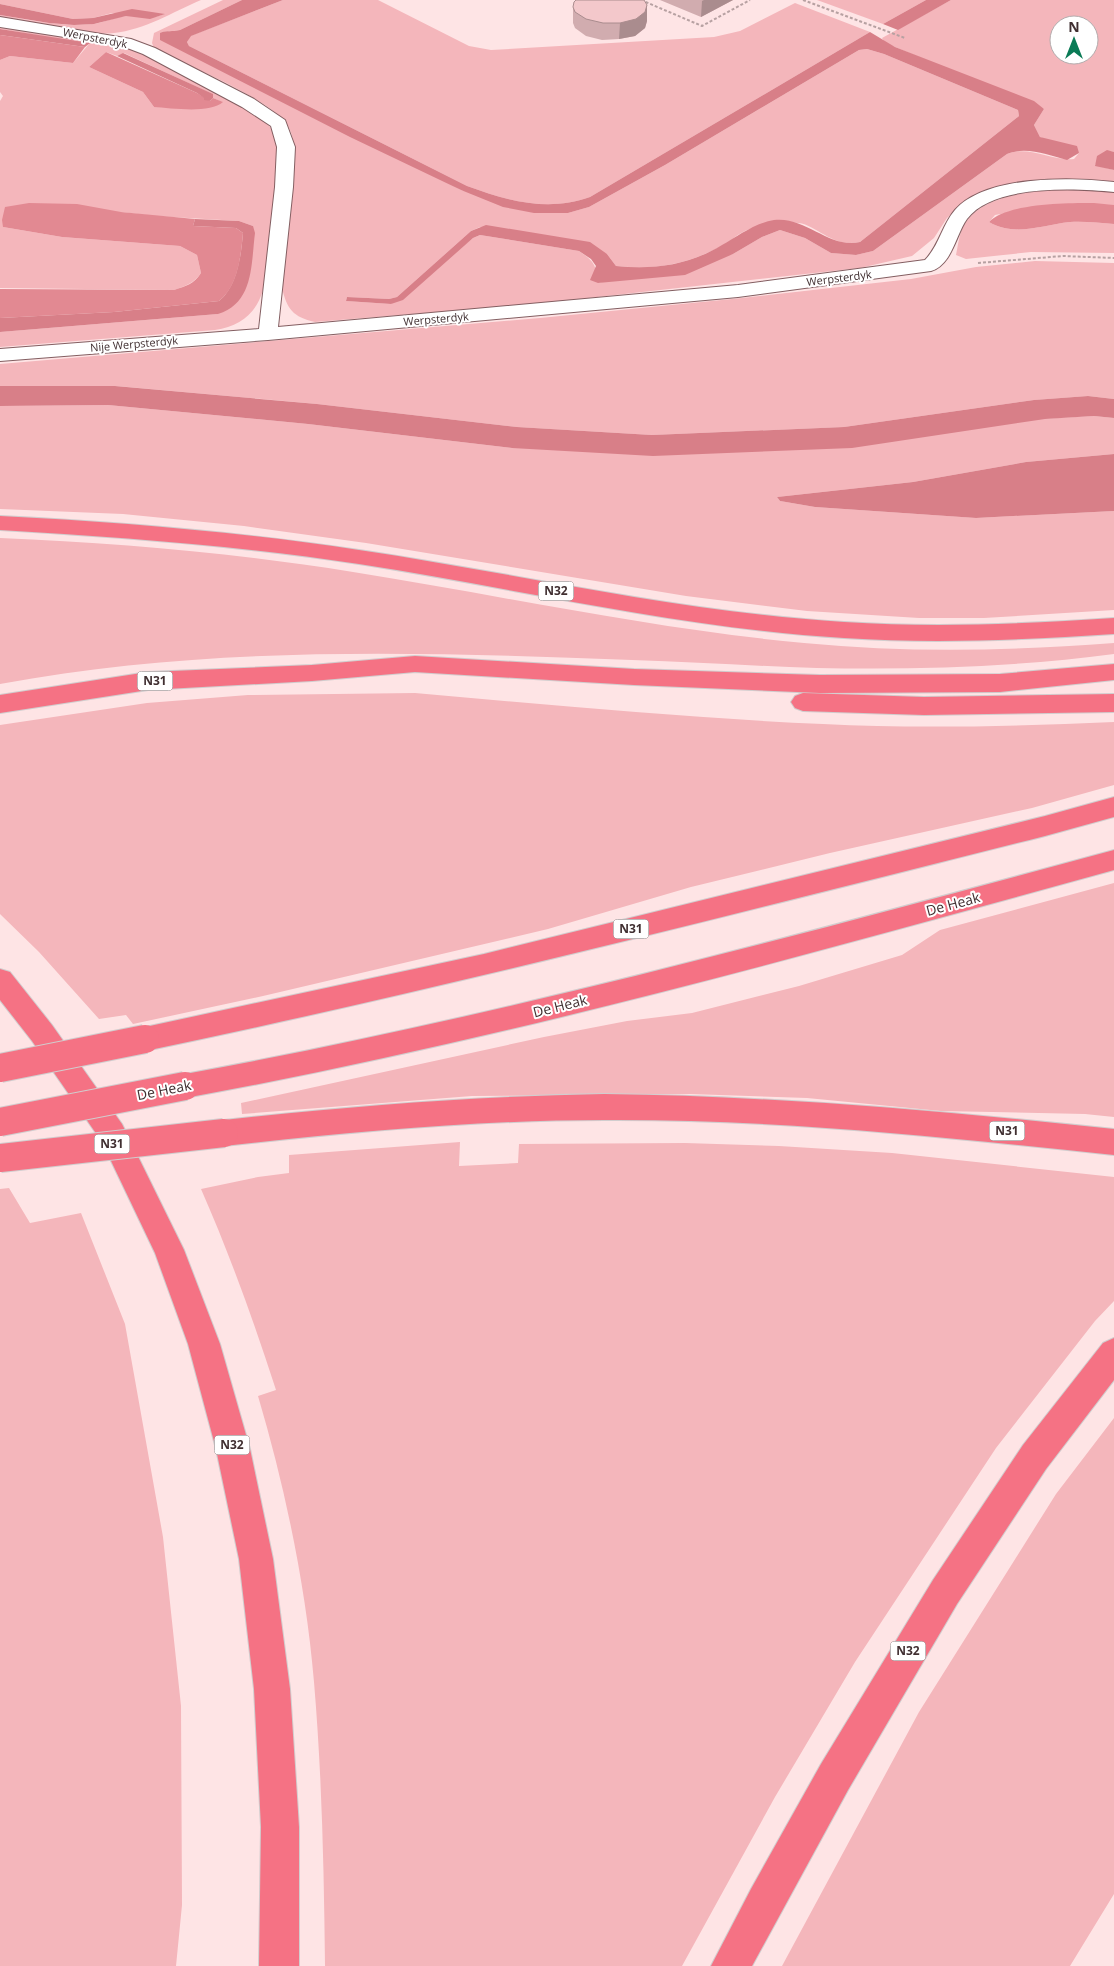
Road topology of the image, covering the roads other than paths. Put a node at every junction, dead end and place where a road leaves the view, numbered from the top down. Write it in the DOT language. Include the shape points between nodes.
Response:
graph roads {
  1 [pos="0,22"];
  2 [pos="1114,187"];
  3 [pos="268,334"];
  4 [pos="0,355"];
  5 [pos="0,523"];
  6 [pos="1114,626"];
  7 [pos="1114,672"];
  8 [pos="312,673"];
  9 [pos="1114,703"];
  10 [pos="0,704"];
  11 [pos="1114,807"];
  12 [pos="1114,860"];
  13 [pos="0,980"];
  14 [pos="0,1068"];
  15 [pos="0,1122"];
  16 [pos="1114,1142"];
  17 [pos="0,1158"];
  18 [pos="1114,1354"];
  19 [pos="279,1966"];
  20 [pos="731,1966"];
  1 -- 3 [label="lane, Werpsterdyk" via="125,42 248,102 279,124 286,147 284,186"];
  2 -- 3 [label="lane, Werpsterdyk" via="1042,185 997,194 965,211 931,266 729,292"];
  3 -- 4 [label="lane, Nije Werpsterdyk"];
  5 -- 6 [label="highway, N32" via="238,540 743,620 806,627 922,634 988,634"];
  7 -- 8 [label="highway, N31" via="1000,683 918,684 724,681 415,664"];
  8 -- 9 [label="highway, N31" via="414,682 822,703 924,706"];
  8 -- 10 [label="highway, N31" via="148,681"];
  11 -- 14 [label="highway, N31, bridge" via="405,984"];
  12 -- 15 [label="highway, De Heak, bridge" via="862,930 362,1053"];
  13 -- 19 [label="highway, N32" via="112,1133 169,1250 204,1344 233,1449 256,1559 271,1680 280,1827"];
  16 -- 17 [label="highway, N31, bridge" via="880,1118 771,1111 605,1107 493,1110 323,1122"];
  18 -- 20 [label="highway, N32" via="1025,1470 886,1687 808,1821"];
}
